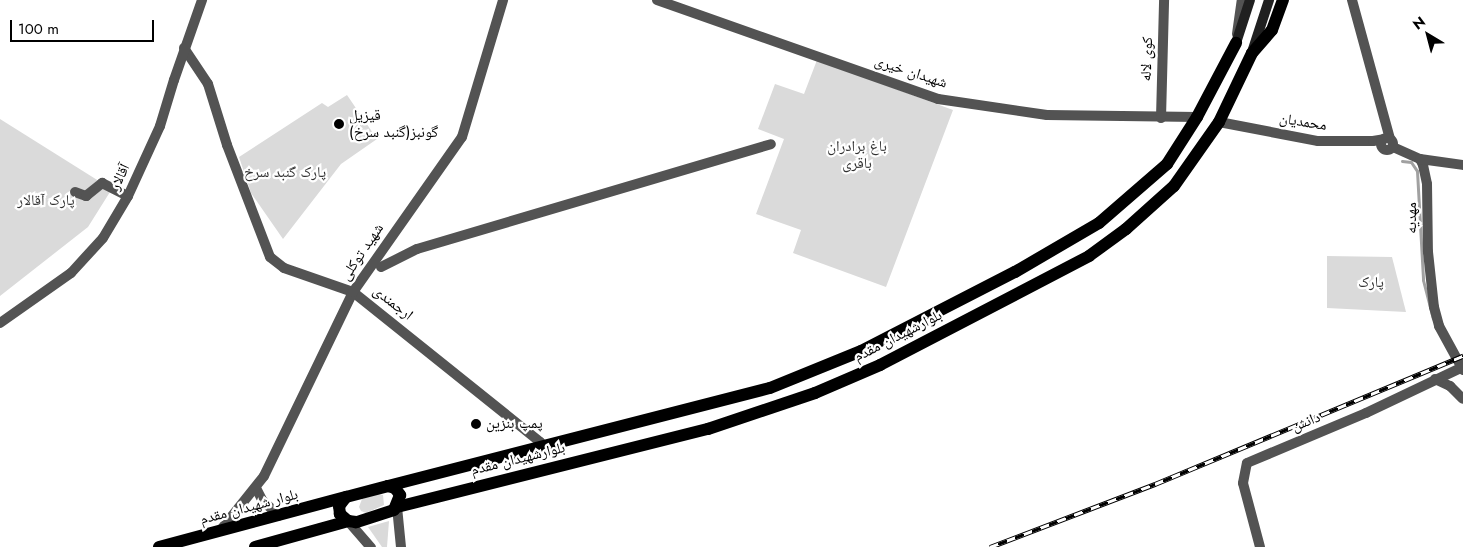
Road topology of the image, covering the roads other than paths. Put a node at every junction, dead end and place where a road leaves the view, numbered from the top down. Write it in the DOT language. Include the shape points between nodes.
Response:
graph roads {
  1 [pos="202,0"];
  2 [pos="503,0"];
  3 [pos="657,0"];
  4 [pos="1164,0"];
  5 [pos="1242,0"];
  6 [pos="1269,0"];
  7 [pos="1283,0"];
  8 [pos="1352,0"];
  9 [pos="1249,5"];
  10 [pos="1236,43"];
  11 [pos="184,48"];
  12 [pos="1252,53"];
  13 [pos="1197,117"];
  14 [pos="1160,118"];
  15 [pos="1219,122"];
  16 [pos="1388,143"];
  17 [pos="771,144"];
  18 [pos="1420,159"];
  19 [pos="1463,165"];
  20 [pos="75,192"];
  21 [pos="128,196"];
  22 [pos="381,267"];
  23 [pos="353,292"];
  24 [pos="0,323"];
  25 [pos="1460,369"];
  26 [pos="1435,379"];
  27 [pos="1463,399"];
  28 [pos="541,448"];
  29 [pos="388,486"];
  30 [pos="256,488"];
  31 [pos="346,497"];
  32 [pos="397,507"];
  33 [pos="279,516"];
  34 [pos="348,521"];
  35 [pos="220,531"];
  36 [pos="159,547"];
  37 [pos="255,547"];
  38 [pos="371,547"];
  39 [pos="401,547"];
  40 [pos="1260,547"];
  1 -- 11 [label="street, آقالار"];
  2 -- 23 [label="street, شهید توکلی" via="462,137"];
  3 -- 14 [label="street, شهیدان خیری" via="938,99 1047,114"];
  4 -- 14 [label="street, کوی لاله"];
  5 -- 10 [label="street"];
  6 -- 12 [label="main road"];
  7 -- 12 [label="main road, بلوارشهیدان مقدم" via="1272,30"];
  8 -- 16 [label="street"];
  9 -- 10 [label="main road"];
  10 -- 13 [label="main road, بلوارشهیدان مقدم"];
  11 -- 21 [label="street, آقالار" via="160,126"];
  11 -- 23 [label="street, ارجمندی" via="208,84 227,145 270,257 284,268"];
  12 -- 15 [label="main road, بلوارشهیدان مقدم"];
  13 -- 14 [label="street, شهیدان خیری"];
  13 -- 28 [label="main road, بلوارشهیدان مقدم" via="1166,164 1099,223 1015,272 861,351 766,389"];
  15 -- 16 [label="street, محمدیان" via="1318,141"];
  15 -- 32 [label="main road, بلوارشهیدان مقدم" via="1174,186 1126,229 1089,256 859,375 708,429"];
  16 -- 18 [label="street"];
  17 -- 22 [label="street" via="418,249"];
  18 -- 19 [label="street"];
  18 -- 25 [label="street, مهدیه" via="1428,184 1428,252 1434,306 1439,326"];
  20 -- 21 [label="street" via="86,196 102,183"];
  21 -- 24 [label="street, آقالار" via="103,238 71,273"];
  23 -- 28 [label="street, ارجمندی" via="540,442"];
  23 -- 30 [label="street, شهید توکلی"];
  25 -- 26 [label="street, دانش"];
  26 -- 27 [label="street" via="1450,386"];
  26 -- 40 [label="street, دانش" via="1366,413 1248,463 1243,483"];
  28 -- 29 [label="main road, بلوارشهیدان مقدم"];
  29 -- 31 [label="main road, بلوارشهیدان مقدم"];
  29 -- 32 [label="main road" via="398,491"];
  30 -- 33 [label="street" via="262,500"];
  30 -- 35 [label="street, شهید توکلی"];
  31 -- 33 [label="main road, بلوار شهیدان مقدم"];
  31 -- 34 [label="main road" via="339,510"];
  32 -- 34 [label="main road, بلوارشهیدان مقدم" via="389,513"];
  32 -- 39 [label="street"];
  33 -- 35 [label="main road, بلوار شهیدان مقدم"];
  34 -- 37 [label="main road"];
  34 -- 38 [label="street"];
  35 -- 36 [label="main road, بلوار شهیدان مقدم"];
}
